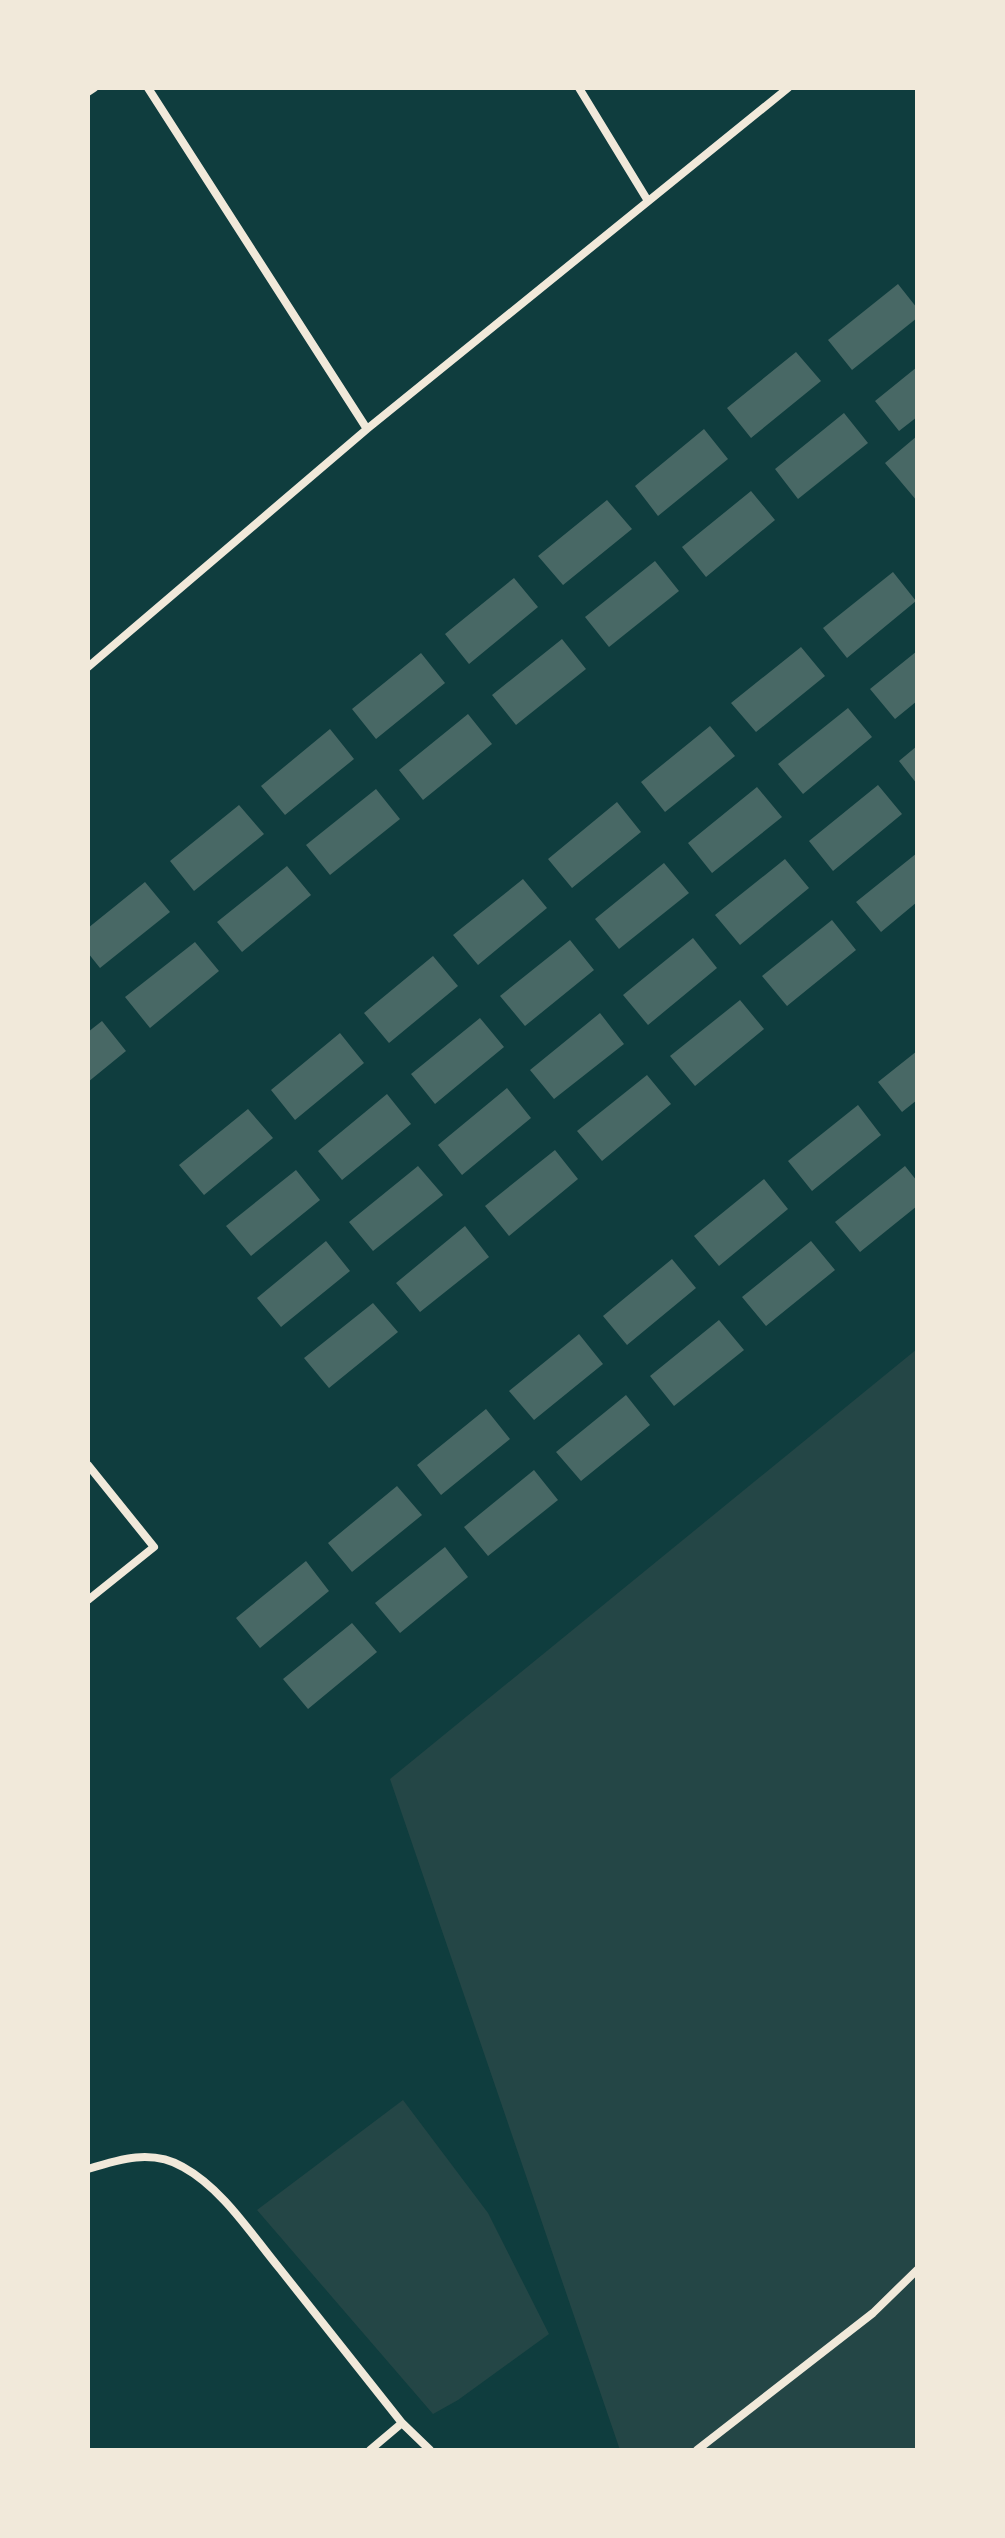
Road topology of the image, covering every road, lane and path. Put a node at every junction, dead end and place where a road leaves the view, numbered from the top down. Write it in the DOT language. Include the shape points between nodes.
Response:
graph roads {
  1 [pos="94,88"];
  2 [pos="148,88"];
  3 [pos="579,88"];
  4 [pos="788,88"];
  5 [pos="88,92"];
  6 [pos="648,201"];
  7 [pos="367,429"];
  8 [pos="88,667"];
  9 [pos="88,1465"];
  10 [pos="88,1600"];
  11 [pos="88,2169"];
  12 [pos="917,2270"];
  13 [pos="402,2423"];
  14 [pos="370,2450"];
  15 [pos="430,2450"];
  16 [pos="697,2450"];
  1 -- 5 [label="street"];
  2 -- 7 [label="street"];
  3 -- 6 [label="street"];
  4 -- 6 [label="street"];
  6 -- 7 [label="street"];
  7 -- 8 [label="street"];
  9 -- 10 [label="street" via="154,1547"];
  11 -- 13 [label="street" via="144,2155 181,2165 212,2188"];
  12 -- 16 [label="street" via="873,2313"];
  13 -- 14 [label="street"];
  13 -- 15 [label="street"];
}
